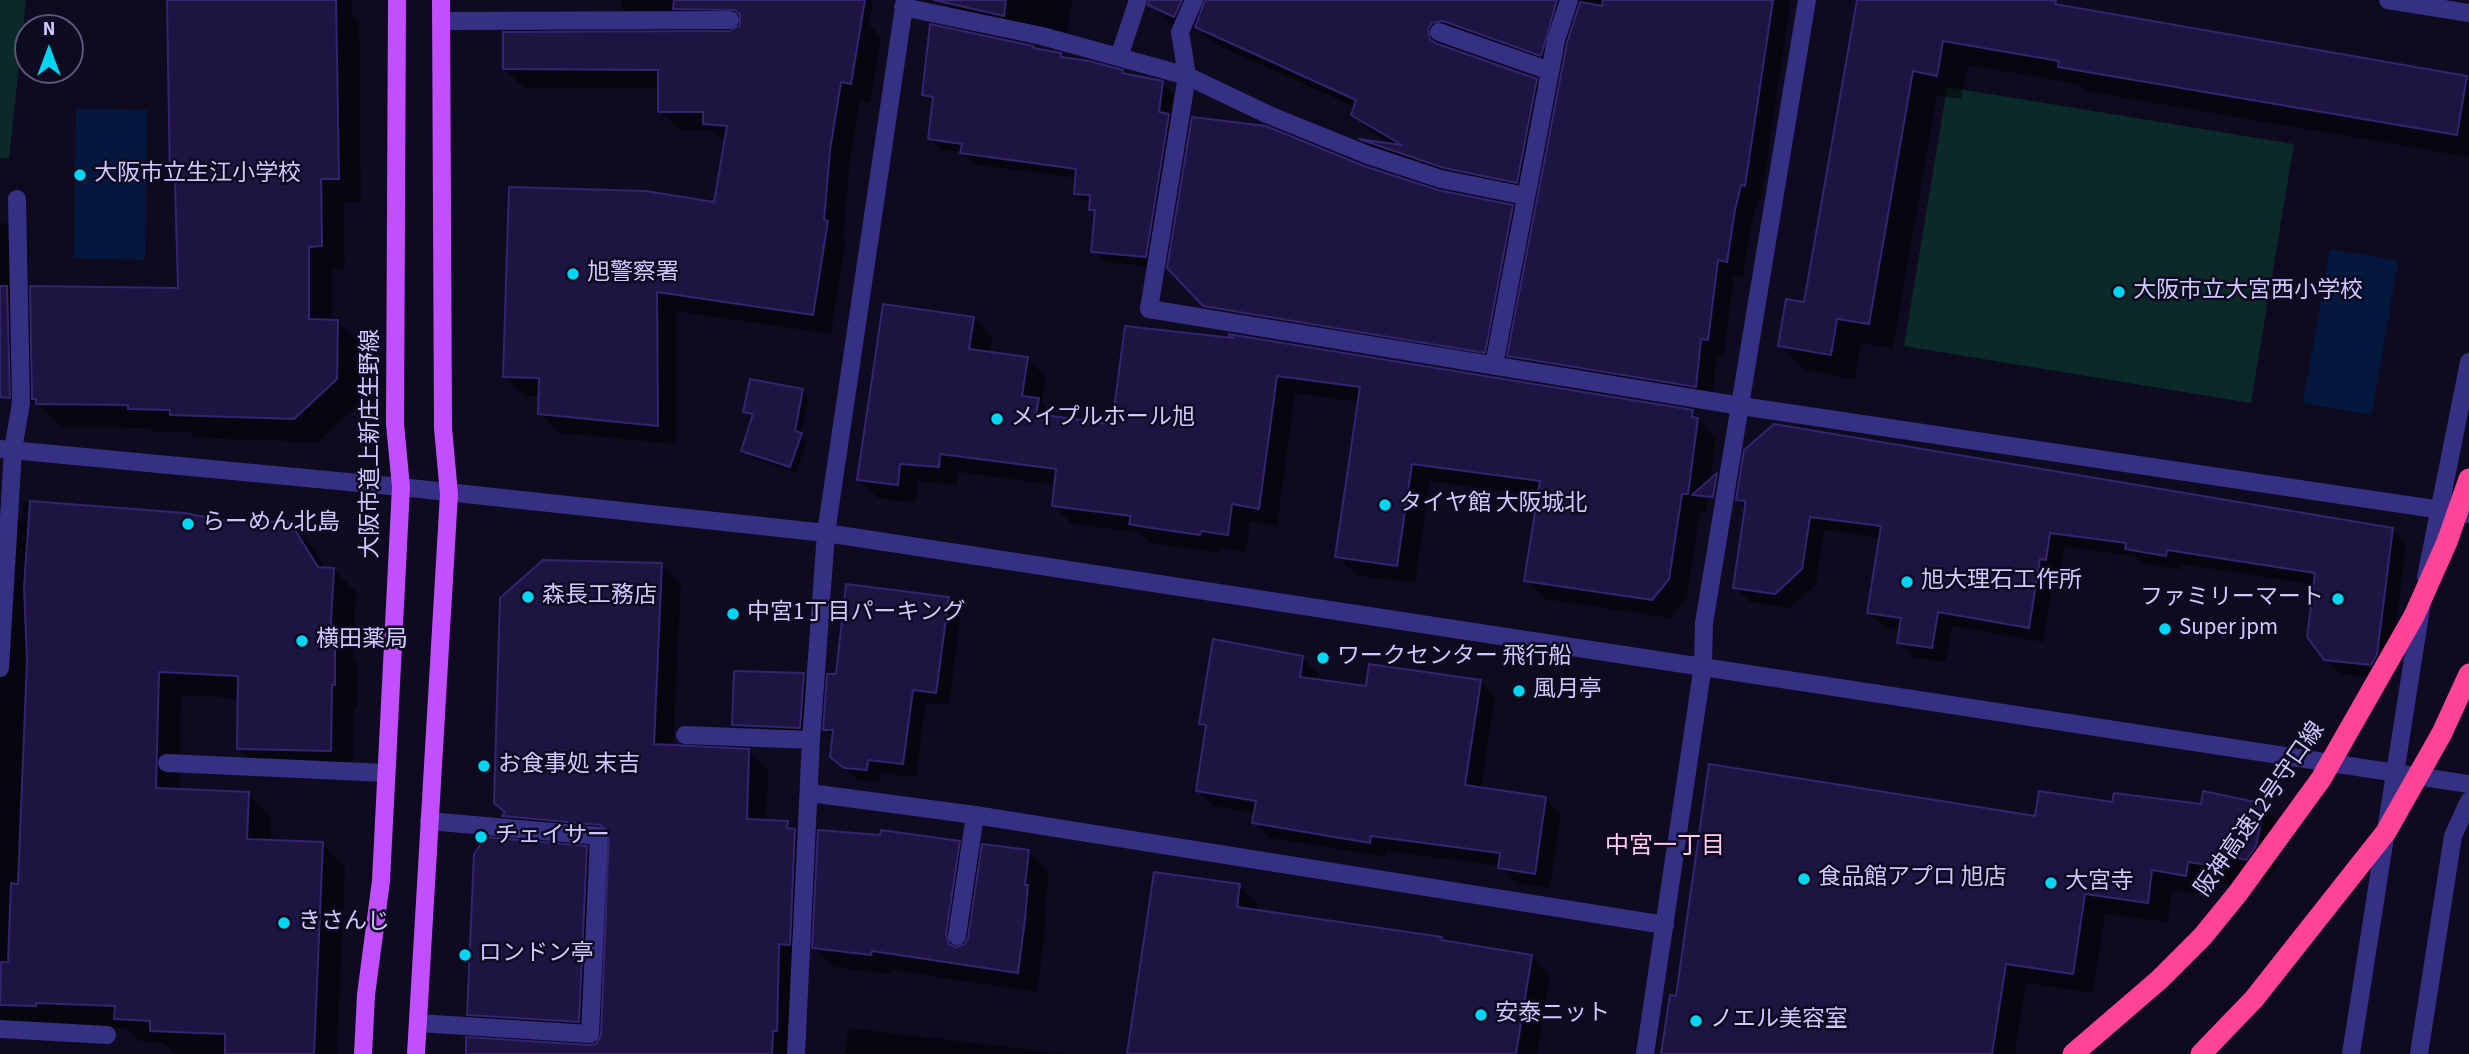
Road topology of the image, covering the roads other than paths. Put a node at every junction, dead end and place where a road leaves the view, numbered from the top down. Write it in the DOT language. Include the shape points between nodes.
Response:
graph roads {
  1 [pos="397,0"];
  2 [pos="441,0"];
  3 [pos="1138,0"];
  4 [pos="1194,0"];
  5 [pos="1569,0"];
  6 [pos="1807,0"];
  7 [pos="2388,0"];
  8 [pos="904,4"];
  9 [pos="2469,13"];
  10 [pos="441,20"];
  11 [pos="730,20"];
  12 [pos="1439,32"];
  13 [pos="1119,57"];
  14 [pos="1550,71"];
  15 [pos="1187,76"];
  16 [pos="1526,196"];
  17 [pos="17,199"];
  18 [pos="2469,362"];
  19 [pos="1494,365"];
  20 [pos="1741,405"];
  21 [pos="6,450"];
  22 [pos="2469,479"];
  23 [pos="401,487"];
  24 [pos="449,494"];
  25 [pos="2438,509"];
  26 [pos="2469,514"];
  27 [pos="826,533"];
  28 [pos="1703,665"];
  29 [pos="0,668"];
  30 [pos="2469,674"];
  31 [pos="685,735"];
  32 [pos="811,740"];
  33 [pos="167,763"];
  34 [pos="386,773"];
  35 [pos="2393,773"];
  36 [pos="2469,784"];
  37 [pos="810,793"];
  38 [pos="2469,801"];
  39 [pos="975,815"];
  40 [pos="429,821"];
  41 [pos="1665,925"];
  42 [pos="957,936"];
  43 [pos="418,1023"];
  44 [pos="0,1030"];
  45 [pos="107,1035"];
  46 [pos="363,1054"];
  47 [pos="415,1054"];
  48 [pos="796,1054"];
  49 [pos="1645,1054"];
  50 [pos="2073,1054"];
  51 [pos="2201,1054"];
  52 [pos="2351,1054"];
  53 [pos="2419,1054"];
  1 -- 23 [label="main road, 大阪市道上新庄生野線" via="396,424"];
  2 -- 10 [label="main road"];
  3 -- 13 [label="street"];
  4 -- 15 [label="street" via="1180,32"];
  5 -- 14 [label="street"];
  6 -- 20 [label="street"];
  7 -- 9 [label="street"];
  8 -- 13 [label="street"];
  8 -- 27 [label="street"];
  10 -- 11 [label="street"];
  10 -- 24 [label="main road" via="443,428"];
  12 -- 14 [label="street"];
  13 -- 15 [label="street"];
  14 -- 16 [label="street"];
  15 -- 16 [label="street" via="1368,155 1441,179"];
  15 -- 19 [label="street" via="1149,309"];
  16 -- 19 [label="street"];
  17 -- 21 [label="street" via="21,403"];
  18 -- 25 [label="street"];
  19 -- 20 [label="street"];
  20 -- 25 [label="street"];
  20 -- 28 [label="street" via="1704,624"];
  21 -- 23 [label="street"];
  21 -- 29 [label="street"];
  22 -- 50 [label="highway, 阪神高速12号守口線, bridge" via="2414,616 2321,779 2203,936"];
  23 -- 24 [label="street"];
  23 -- 34 [label="main road, 大阪市道上新庄生野線"];
  24 -- 27 [label="street"];
  24 -- 40 [label="main road"];
  25 -- 26 [label="street"];
  25 -- 35 [label="street"];
  27 -- 28 [label="street"];
  27 -- 32 [label="street"];
  28 -- 35 [label="street"];
  28 -- 41 [label="street"];
  30 -- 51 [label="highway, bridge" via="2442,733 2386,832 2254,999"];
  31 -- 32 [label="street"];
  32 -- 37 [label="street"];
  33 -- 34 [label="street"];
  34 -- 46 [label="main road, 大阪市道上新庄生野線" via="381,881"];
  35 -- 36 [label="street"];
  35 -- 52 [label="street"];
  37 -- 39 [label="street"];
  37 -- 48 [label="street"];
  38 -- 53 [label="street" via="2453,836"];
  39 -- 41 [label="street"];
  39 -- 42 [label="street"];
  40 -- 43 [label="main road"];
  40 -- 43 [label="street" via="599,836 590,1034"];
  41 -- 49 [label="street"];
  43 -- 47 [label="main road"];
  44 -- 45 [label="street"];
}
